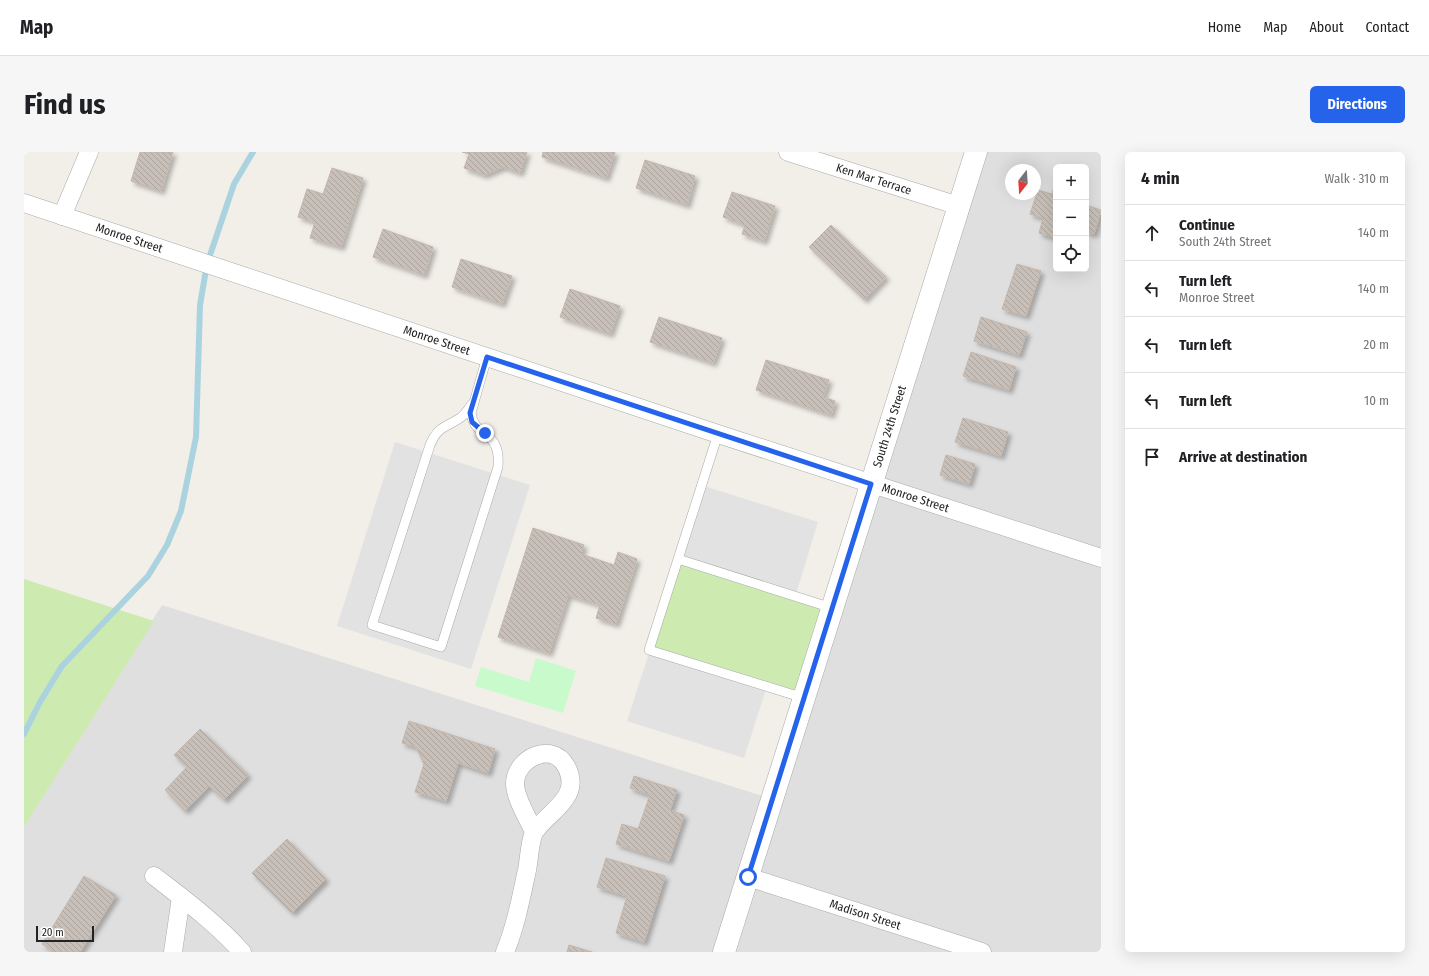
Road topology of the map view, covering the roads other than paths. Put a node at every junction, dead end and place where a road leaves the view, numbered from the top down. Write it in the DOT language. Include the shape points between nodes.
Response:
graph roads {
  1 [pos="89,152"];
  2 [pos="788,152"];
  3 [pos="976,152"];
  4 [pos="24,203"];
  5 [pos="959,206"];
  6 [pos="62,216"];
  7 [pos="487,357"];
  8 [pos="472,404"];
  9 [pos="718,434"];
  10 [pos="871,484"];
  11 [pos="1101,558"];
  12 [pos="678,559"];
  13 [pos="832,608"];
  14 [pos="804,698"];
  15 [pos="534,832"];
  16 [pos="154,876"];
  17 [pos="748,877"];
  18 [pos="181,897"];
  19 [pos="948,947"];
  20 [pos="173,952"];
  21 [pos="242,952"];
  22 [pos="505,952"];
  23 [pos="724,952"];
  24 [pos="982,952"];
  1 -- 6 [label="street"];
  2 -- 5 [label="street, Ken Mar Terrace"];
  3 -- 5 [label="street, South 24th Street"];
  4 -- 6 [label="street, Monroe Street"];
  5 -- 10 [label="street, South 24th Street"];
  6 -- 7 [label="street, Monroe Street"];
  7 -- 8 [label="lane"];
  7 -- 9 [label="street, Monroe Street"];
  8 -- 8 [label="lane" via="472,422 492,439 497,447 498,467 441,647 372,625 434,434 440,428 461,418"];
  9 -- 10 [label="street, Monroe Street"];
  9 -- 12 [label="lane"];
  10 -- 11 [label="street, Monroe Street"];
  10 -- 13 [label="street, South 24th Street"];
  12 -- 13 [label="lane"];
  12 -- 14 [label="lane" via="649,650"];
  13 -- 14 [label="street, South 24th Street"];
  14 -- 17 [label="street, South 24th Street"];
  15 -- 22 [label="street" via="519,911"];
  16 -- 18 [label="street"];
  17 -- 19 [label="street, Madison Street"];
  17 -- 23 [label="street, South 24th Street"];
  18 -- 20 [label="street"];
  18 -- 21 [label="street" via="227,935"];
  19 -- 24 [label="street, Madison Street"];
}
